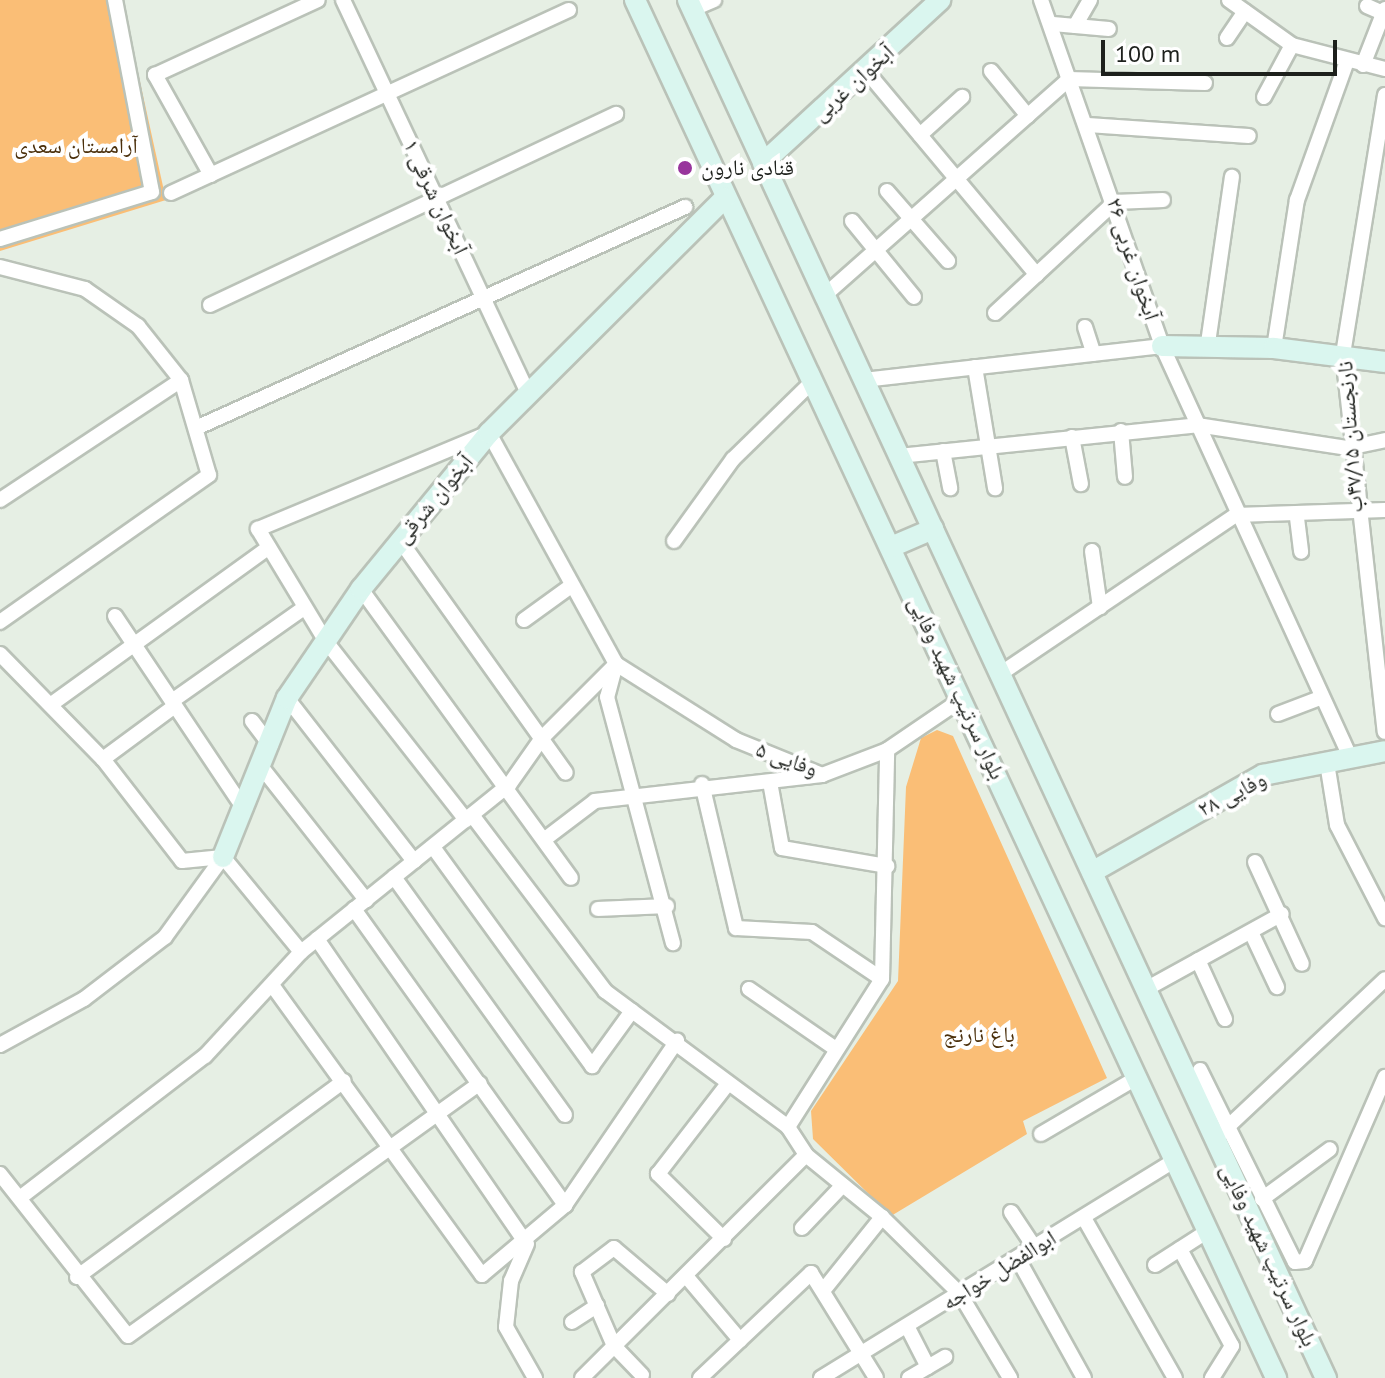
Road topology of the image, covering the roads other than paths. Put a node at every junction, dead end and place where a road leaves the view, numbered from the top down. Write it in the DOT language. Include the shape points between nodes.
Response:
graph roads {
  1 [pos="115,0"];
  2 [pos="318,0"];
  3 [pos="343,0"];
  4 [pos="635,0"];
  5 [pos="714,0"];
  6 [pos="940,0"];
  7 [pos="1041,0"];
  8 [pos="1090,0"];
  9 [pos="1229,0"];
  10 [pos="690,5"];
  11 [pos="1367,6"];
  12 [pos="569,10"];
  13 [pos="1245,11"];
  14 [pos="1384,11"];
  15 [pos="1053,24"];
  16 [pos="1075,26"];
  17 [pos="1109,29"];
  18 [pos="1227,38"];
  19 [pos="1292,45"];
  20 [pos="1346,64"];
  21 [pos="1363,65"];
  22 [pos="1385,69"];
  23 [pos="991,71"];
  24 [pos="868,73"];
  25 [pos="1069,79"];
  26 [pos="1205,83"];
  27 [pos="386,92"];
  28 [pos="1385,95"];
  29 [pos="962,97"];
  30 [pos="1264,97"];
  31 [pos="616,114"];
  32 [pos="1028,116"];
  33 [pos="1088,125"];
  34 [pos="920,135"];
  35 [pos="1249,136"];
  36 [pos="763,163"];
  37 [pos="211,175"];
  38 [pos="1232,177"];
  39 [pos="957,179"];
  40 [pos="887,191"];
  41 [pos="171,193"];
  42 [pos="436,198"];
  43 [pos="725,198"];
  44 [pos="1163,200"];
  45 [pos="1115,202"];
  46 [pos="685,207"];
  47 [pos="911,220"];
  48 [pos="852,221"];
  49 [pos="0,239"];
  50 [pos="877,250"];
  51 [pos="948,261"];
  52 [pos="0,267"];
  53 [pos="1037,275"];
  54 [pos="825,295"];
  55 [pos="914,297"];
  56 [pos="485,302"];
  57 [pos="210,305"];
  58 [pos="995,313"];
  59 [pos="1085,327"];
  60 [pos="1208,343"];
  61 [pos="1162,346"];
  62 [pos="1274,348"];
  63 [pos="1094,354"];
  64 [pos="1343,354"];
  65 [pos="1385,362"];
  66 [pos="975,367"];
  67 [pos="181,380"];
  68 [pos="814,380"];
  69 [pos="864,380"];
  70 [pos="528,394"];
  71 [pos="1197,425"];
  72 [pos="196,428"];
  73 [pos="1121,431"];
  74 [pos="489,433"];
  75 [pos="1072,437"];
  76 [pos="1385,440"];
  77 [pos="989,446"];
  78 [pos="1348,448"];
  79 [pos="943,451"];
  80 [pos="899,456"];
  81 [pos="1125,477"];
  82 [pos="1081,484"];
  83 [pos="950,488"];
  84 [pos="995,488"];
  85 [pos="0,500"];
  86 [pos="1385,510"];
  87 [pos="1236,515"];
  88 [pos="1355,516"];
  89 [pos="1297,518"];
  90 [pos="933,529"];
  91 [pos="399,539"];
  92 [pos="674,541"];
  93 [pos="269,547"];
  94 [pos="891,547"];
  95 [pos="1092,551"];
  96 [pos="1301,552"];
  97 [pos="571,586"];
  98 [pos="361,589"];
  99 [pos="1100,607"];
  100 [pos="304,608"];
  101 [pos="115,616"];
  102 [pos="524,620"];
  103 [pos="0,622"];
  104 [pos="131,640"];
  105 [pos="325,640"];
  106 [pos="0,654"];
  107 [pos="616,664"];
  108 [pos="1000,674"];
  109 [pos="287,698"];
  110 [pos="1320,698"];
  111 [pos="962,699"];
  112 [pos="53,703"];
  113 [pos="173,703"];
  114 [pos="1278,714"];
  115 [pos="252,721"];
  116 [pos="1385,732"];
  117 [pos="542,738"];
  118 [pos="271,746"];
  119 [pos="887,750"];
  120 [pos="1385,751"];
  121 [pos="103,759"];
  122 [pos="1351,759"];
  123 [pos="1327,763"];
  124 [pos="263,769"];
  125 [pos="566,773"];
  126 [pos="822,775"];
  127 [pos="770,782"];
  128 [pos="702,784"];
  129 [pos="509,785"];
  130 [pos="638,795"];
  131 [pos="244,809"];
  132 [pos="469,817"];
  133 [pos="545,839"];
  134 [pos="433,847"];
  135 [pos="223,857"];
  136 [pos="414,861"];
  137 [pos="1255,862"];
  138 [pos="887,866"];
  139 [pos="1092,872"];
  140 [pos="394,877"];
  141 [pos="571,878"];
  142 [pos="360,904"];
  143 [pos="667,906"];
  144 [pos="598,909"];
  145 [pos="1282,914"];
  146 [pos="1385,918"];
  147 [pos="1251,932"];
  148 [pos="317,939"];
  149 [pos="673,943"];
  150 [pos="301,952"];
  151 [pos="1198,960"];
  152 [pos="1302,964"];
  153 [pos="882,979"];
  154 [pos="1385,979"];
  155 [pos="272,985"];
  156 [pos="1277,987"];
  157 [pos="749,989"];
  158 [pos="1146,989"];
  159 [pos="632,1011"];
  160 [pos="1225,1019"];
  161 [pos="677,1041"];
  162 [pos="0,1045"];
  163 [pos="836,1049"];
  164 [pos="1200,1070"];
  165 [pos="1138,1077"];
  166 [pos="1385,1077"];
  167 [pos="344,1081"];
  168 [pos="480,1083"];
  169 [pos="726,1086"];
  170 [pos="439,1115"];
  171 [pos="565,1115"];
  172 [pos="788,1127"];
  173 [pos="1041,1134"];
  174 [pos="1220,1134"];
  175 [pos="1330,1149"];
  176 [pos="393,1150"];
  177 [pos="806,1155"];
  178 [pos="1175,1160"];
  179 [pos="0,1174"];
  180 [pos="843,1185"];
  181 [pos="21,1197"];
  182 [pos="1262,1199"];
  183 [pos="565,1205"];
  184 [pos="1011,1212"];
  185 [pos="882,1217"];
  186 [pos="1084,1218"];
  187 [pos="802,1228"];
  188 [pos="1208,1231"];
  189 [pos="724,1239"];
  190 [pos="527,1244"];
  191 [pos="1035,1248"];
  192 [pos="1180,1249"];
  193 [pos="1018,1259"];
  194 [pos="1155,1265"];
  195 [pos="686,1276"];
  196 [pos="77,1277"];
  197 [pos="826,1287"];
  198 [pos="668,1294"];
  199 [pos="960,1294"];
  200 [pos="597,1306"];
  201 [pos="572,1322"];
  202 [pos="907,1326"];
  203 [pos="740,1340"];
  204 [pos="614,1346"];
  205 [pos="864,1352"];
  206 [pos="945,1357"];
  207 [pos="928,1367"];
  208 [pos="642,1375"];
  209 [pos="535,1378"];
  210 [pos="582,1378"];
  211 [pos="700,1378"];
  212 [pos="821,1378"];
  213 [pos="876,1378"];
  214 [pos="909,1378"];
  215 [pos="1010,1378"];
  216 [pos="1084,1378"];
  217 [pos="1175,1378"];
  218 [pos="1212,1378"];
  219 [pos="1276,1378"];
  220 [pos="1326,1378"];
  1 -- 49 [label="street" via="152,192"];
  2 -- 37 [label="street" via="155,75"];
  3 -- 27 [label="street, آبخوان شرقی ۱"];
  4 -- 43 [label="main road, بلوار سرتیپ شهید وفایی"];
  5 -- 10 [label="street"];
  6 -- 24 [label="main road, آبخوان غربی"];
  7 -- 15 [label="street, آبخوان غربی ۲۶"];
  8 -- 16 [label="street"];
  9 -- 13 [label="street"];
  10 -- 36 [label="main road, بلوار سرتیپ شهید وفایی"];
  11 -- 14 [label="street"];
  12 -- 27 [label="street"];
  13 -- 18 [label="street"];
  13 -- 19 [label="street"];
  14 -- 21 [label="street"];
  15 -- 16 [label="street"];
  15 -- 25 [label="street, آبخوان غربی ۲۶"];
  16 -- 17 [label="street"];
  19 -- 20 [label="street"];
  19 -- 30 [label="street"];
  20 -- 21 [label="street"];
  20 -- 62 [label="street" via="1297,200"];
  21 -- 22 [label="street"];
  23 -- 32 [label="street"];
  24 -- 34 [label="street"];
  24 -- 36 [label="main road, آبخوان غربی"];
  25 -- 26 [label="street"];
  25 -- 32 [label="street"];
  25 -- 33 [label="street, آبخوان غربی ۲۶"];
  27 -- 37 [label="street"];
  27 -- 42 [label="street, آبخوان شرقی ۱"];
  28 -- 64 [label="street, نارنجستان ۴۷/۱۵ب"];
  29 -- 34 [label="street"];
  31 -- 42 [label="street"];
  32 -- 39 [label="street"];
  33 -- 35 [label="street"];
  33 -- 45 [label="street, آبخوان غربی ۲۶"];
  34 -- 39 [label="street"];
  36 -- 54 [label="main road, بلوار سرتیپ شهید وفایی"];
  37 -- 41 [label="street"];
  38 -- 60 [label="street"];
  39 -- 47 [label="street"];
  39 -- 53 [label="street"];
  40 -- 47 [label="street"];
  42 -- 56 [label="street, آبخوان شرقی ۱"];
  42 -- 57 [label="street"];
  43 -- 68 [label="main road, بلوار سرتیپ شهید وفایی"];
  43 -- 70 [label="main road, آبخوان شرقی"];
  44 -- 45 [label="street"];
  45 -- 53 [label="street"];
  45 -- 61 [label="street, آبخوان غربی ۲۶"];
  46 -- 56 [label="street"];
  47 -- 50 [label="street"];
  47 -- 51 [label="street"];
  48 -- 50 [label="street"];
  50 -- 54 [label="street"];
  50 -- 55 [label="street"];
  52 -- 67 [label="street" via="85,289 138,326"];
  53 -- 58 [label="street"];
  54 -- 69 [label="main road, بلوار سرتیپ شهید وفایی"];
  56 -- 70 [label="street, آبخوان شرقی ۱"];
  56 -- 72 [label="street"];
  59 -- 63 [label="street"];
  60 -- 61 [label="main road"];
  60 -- 62 [label="main road"];
  61 -- 63 [label="street"];
  61 -- 71 [label="street, آبخوان غربی ۲۶"];
  62 -- 64 [label="main road"];
  63 -- 66 [label="street"];
  64 -- 65 [label="main road"];
  64 -- 78 [label="street, نارنجستان ۴۷/۱۵ب"];
  66 -- 69 [label="street"];
  66 -- 77 [label="street"];
  67 -- 72 [label="street"];
  67 -- 85 [label="street"];
  68 -- 92 [label="street" via="733,459"];
  68 -- 94 [label="main road, بلوار سرتیپ شهید وفایی"];
  69 -- 80 [label="main road, بلوار سرتیپ شهید وفایی"];
  70 -- 74 [label="main road, آبخوان شرقی"];
  71 -- 73 [label="street"];
  71 -- 78 [label="street"];
  71 -- 87 [label="street, آبخوان غربی ۲۶"];
  72 -- 103 [label="street" via="209,475"];
  73 -- 75 [label="street"];
  73 -- 81 [label="street"];
  74 -- 91 [label="main road, آبخوان شرقی"];
  74 -- 93 [label="street" via="258,529"];
  74 -- 97 [label="street"];
  75 -- 77 [label="street"];
  75 -- 82 [label="street"];
  76 -- 78 [label="street"];
  77 -- 79 [label="street"];
  77 -- 84 [label="street"];
  78 -- 88 [label="street, نارنجستان ۴۷/۱۵ب"];
  79 -- 80 [label="street"];
  79 -- 83 [label="street"];
  80 -- 90 [label="main road, بلوار سرتیپ شهید وفایی"];
  86 -- 88 [label="street"];
  87 -- 89 [label="street"];
  87 -- 99 [label="street"];
  87 -- 110 [label="street, آبخوان غربی ۲۶"];
  88 -- 89 [label="street"];
  88 -- 116 [label="street, نارنجستان ۴۷/۱۵ب"];
  89 -- 96 [label="street"];
  90 -- 94 [label="main road"];
  90 -- 108 [label="main road, بلوار سرتیپ شهید وفایی"];
  91 -- 98 [label="main road, آبخوان شرقی"];
  91 -- 117 [label="street"];
  93 -- 100 [label="street"];
  93 -- 104 [label="street"];
  94 -- 111 [label="main road, بلوار سرتیپ شهید وفایی"];
  95 -- 99 [label="street"];
  97 -- 102 [label="street"];
  97 -- 107 [label="street"];
  98 -- 105 [label="main road, آبخوان شرقی"];
  98 -- 129 [label="street"];
  99 -- 108 [label="street"];
  100 -- 105 [label="street"];
  100 -- 113 [label="street"];
  101 -- 104 [label="street"];
  104 -- 112 [label="street"];
  104 -- 113 [label="street"];
  105 -- 109 [label="main road, آبخوان شرقی"];
  105 -- 132 [label="street"];
  106 -- 112 [label="street" via="23,685"];
  107 -- 117 [label="street"];
  107 -- 126 [label="street, وفایی ۵" via="736,740"];
  107 -- 130 [label="street" via="607,697"];
  108 -- 139 [label="main road, بلوار سرتیپ شهید وفایی"];
  109 -- 118 [label="main road, آبخوان شرقی"];
  109 -- 136 [label="street"];
  110 -- 114 [label="street"];
  110 -- 122 [label="street, آبخوان غربی ۲۶"];
  111 -- 119 [label="street, وفایی ۵"];
  111 -- 165 [label="main road, بلوار سرتیپ شهید وفایی"];
  112 -- 121 [label="street"];
  113 -- 121 [label="street"];
  113 -- 131 [label="street"];
  115 -- 118 [label="street"];
  117 -- 125 [label="street"];
  117 -- 129 [label="street"];
  118 -- 124 [label="main road, آبخوان شرقی"];
  119 -- 126 [label="street, وفایی ۵"];
  119 -- 138 [label="street"];
  120 -- 122 [label="main road, وفایی ۲۸"];
  121 -- 135 [label="street" via="182,861"];
  122 -- 123 [label="main road, وفایی ۲۸"];
  123 -- 139 [label="main road, وفایی ۲۸" via="1263,775"];
  123 -- 146 [label="street" via="1337,825"];
  124 -- 131 [label="main road, آبخوان شرقی"];
  124 -- 142 [label="street"];
  126 -- 127 [label="street"];
  127 -- 128 [label="street"];
  127 -- 138 [label="street" via="782,848"];
  128 -- 130 [label="street"];
  128 -- 153 [label="street" via="736,928 812,932"];
  129 -- 132 [label="street"];
  129 -- 133 [label="street"];
  130 -- 133 [label="street" via="595,801"];
  130 -- 143 [label="street"];
  131 -- 135 [label="main road, آبخوان شرقی"];
  132 -- 134 [label="street"];
  132 -- 159 [label="street" via="605,991"];
  133 -- 141 [label="street"];
  134 -- 136 [label="street"];
  134 -- 159 [label="street" via="592,1066"];
  135 -- 150 [label="street"];
  135 -- 162 [label="street" via="165,937 84,999"];
  136 -- 140 [label="street"];
  137 -- 145 [label="street"];
  138 -- 153 [label="street"];
  139 -- 158 [label="main road, بلوار سرتیپ شهید وفایی"];
  140 -- 142 [label="street"];
  140 -- 171 [label="street"];
  142 -- 148 [label="street"];
  142 -- 168 [label="street"];
  143 -- 144 [label="street"];
  143 -- 149 [label="street"];
  145 -- 147 [label="street"];
  145 -- 152 [label="street"];
  147 -- 151 [label="street"];
  147 -- 156 [label="street"];
  148 -- 150 [label="street"];
  148 -- 170 [label="street"];
  150 -- 155 [label="street"];
  151 -- 158 [label="street"];
  151 -- 160 [label="street"];
  153 -- 163 [label="street"];
  154 -- 174 [label="street"];
  155 -- 167 [label="street"];
  155 -- 181 [label="street" via="205,1056"];
  157 -- 163 [label="street"];
  158 -- 174 [label="main road, بلوار سرتیپ شهید وفایی"];
  159 -- 161 [label="street"];
  161 -- 169 [label="street"];
  161 -- 183 [label="street"];
  163 -- 172 [label="street"];
  164 -- 174 [label="street"];
  165 -- 173 [label="street"];
  165 -- 178 [label="main road, بلوار سرتیپ شهید وفایی"];
  166 -- 182 [label="street" via="1305,1261 1295,1262"];
  167 -- 176 [label="street"];
  167 -- 196 [label="street"];
  168 -- 170 [label="street"];
  168 -- 183 [label="street"];
  169 -- 172 [label="street"];
  169 -- 189 [label="street" via="658,1174"];
  170 -- 176 [label="street"];
  170 -- 190 [label="street"];
  172 -- 177 [label="street"];
  174 -- 182 [label="street"];
  174 -- 220 [label="main road, بلوار سرتیپ شهید وفایی"];
  175 -- 182 [label="street"];
  176 -- 190 [label="street" via="482,1275"];
  176 -- 196 [label="street" via="128,1336"];
  177 -- 180 [label="street"];
  177 -- 189 [label="street"];
  178 -- 186 [label="street, ابوالفضل خواجه"];
  178 -- 188 [label="main road, بلوار سرتیپ شهید وفایی"];
  179 -- 181 [label="street"];
  180 -- 185 [label="street"];
  180 -- 187 [label="street"];
  181 -- 196 [label="street"];
  183 -- 190 [label="street"];
  184 -- 191 [label="street"];
  185 -- 197 [label="street"];
  185 -- 199 [label="street"];
  186 -- 191 [label="street, ابوالفضل خواجه"];
  186 -- 217 [label="street"];
  188 -- 192 [label="street"];
  188 -- 219 [label="main road, بلوار سرتیپ شهید وفایی"];
  189 -- 195 [label="street"];
  190 -- 209 [label="street" via="511,1281 506,1327"];
  191 -- 193 [label="street, ابوالفضل خواجه"];
  192 -- 194 [label="street"];
  192 -- 218 [label="street" via="1232,1346"];
  193 -- 199 [label="street, ابوالفضل خواجه"];
  193 -- 216 [label="street"];
  195 -- 198 [label="street"];
  195 -- 203 [label="street"];
  197 -- 203 [label="street" via="811,1273"];
  197 -- 205 [label="street"];
  198 -- 200 [label="street" via="614,1248 582,1272"];
  198 -- 204 [label="street"];
  199 -- 202 [label="street, ابوالفضل خواجه"];
  199 -- 215 [label="street"];
  200 -- 201 [label="street"];
  200 -- 204 [label="street"];
  202 -- 205 [label="street, ابوالفضل خواجه"];
  202 -- 207 [label="street"];
  203 -- 211 [label="street"];
  204 -- 208 [label="street"];
  204 -- 210 [label="street"];
  205 -- 212 [label="street, ابوالفضل خواجه"];
  205 -- 213 [label="street"];
  206 -- 207 [label="street"];
  207 -- 214 [label="street"];
}
